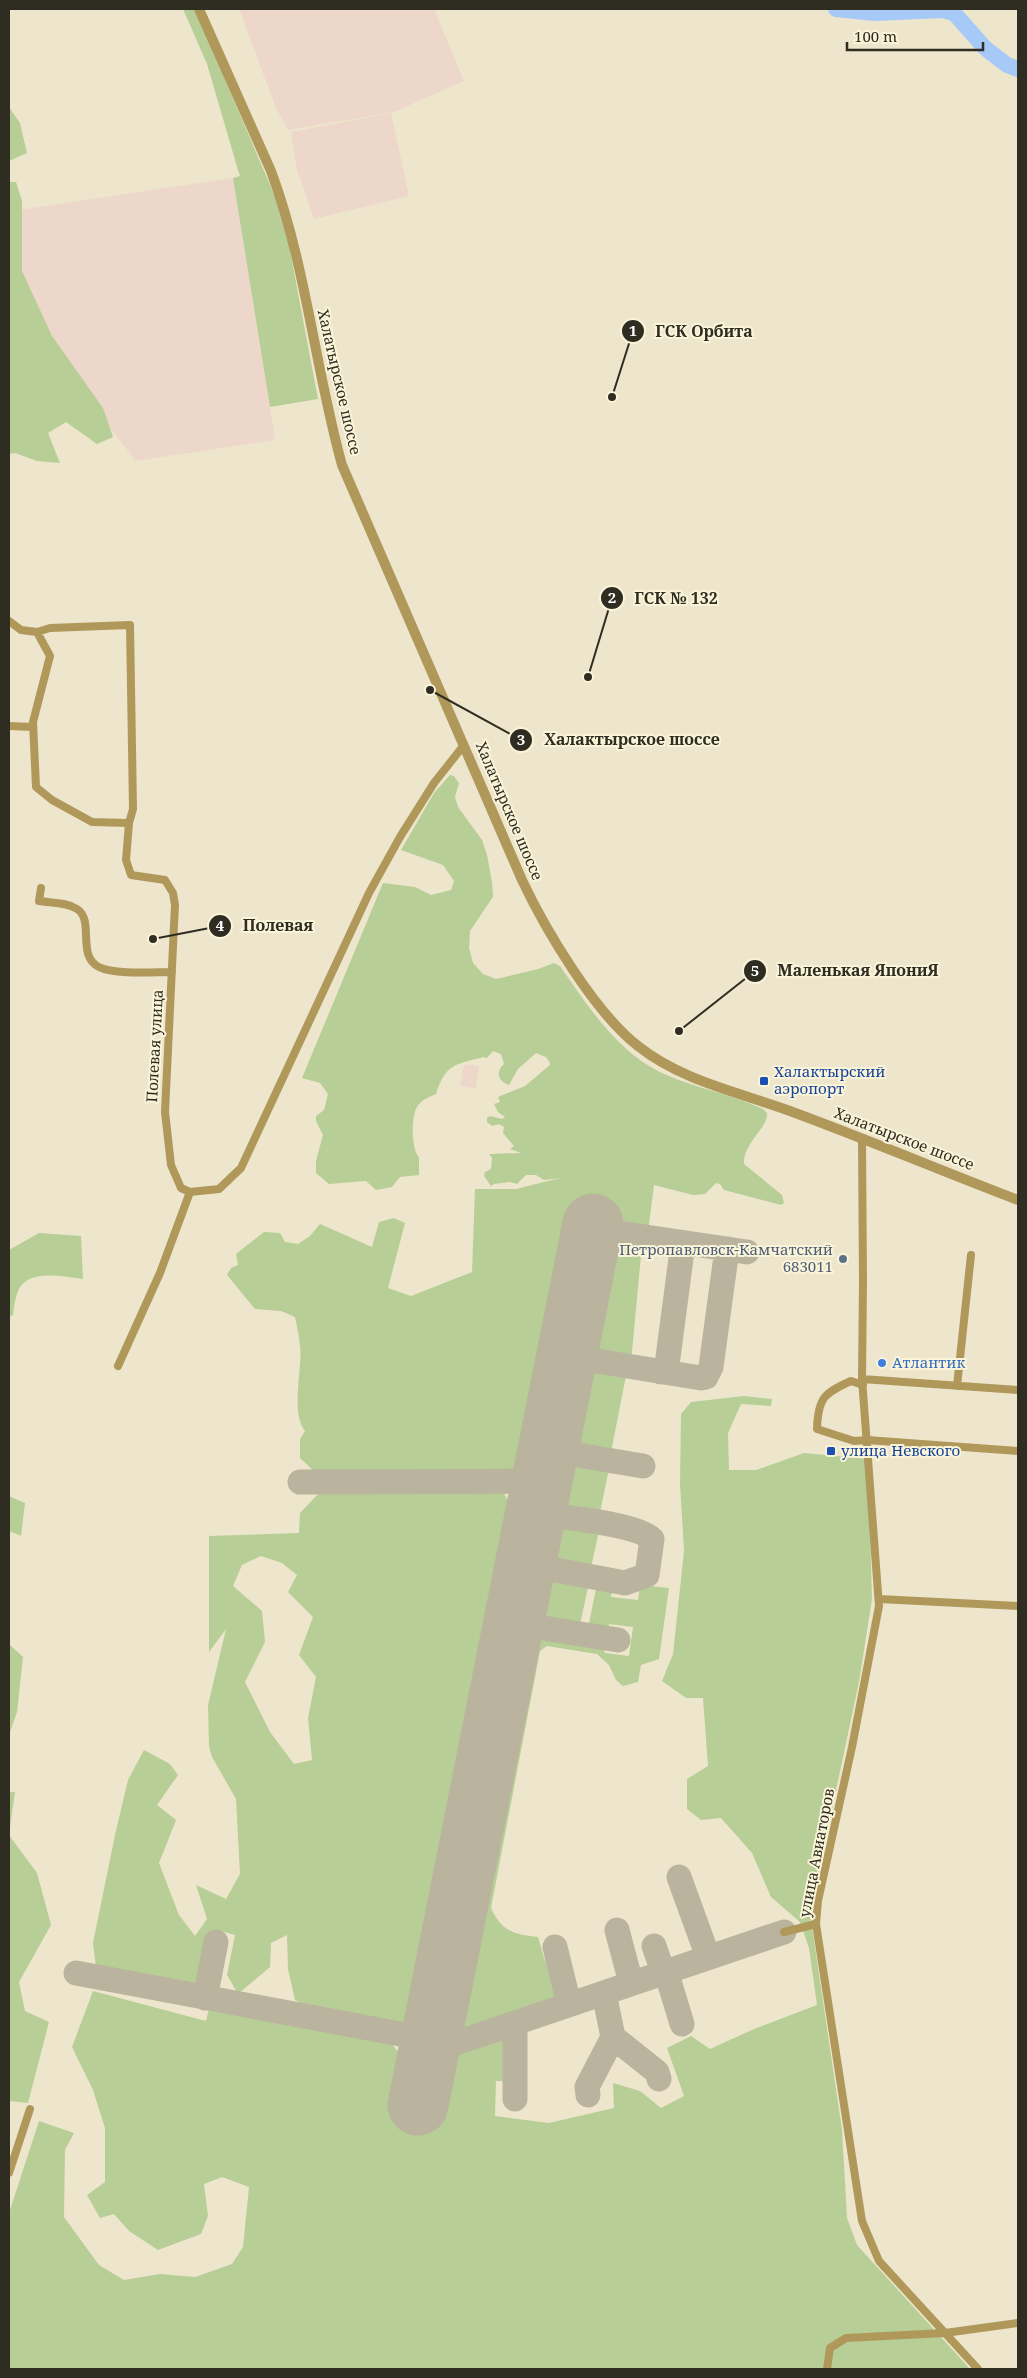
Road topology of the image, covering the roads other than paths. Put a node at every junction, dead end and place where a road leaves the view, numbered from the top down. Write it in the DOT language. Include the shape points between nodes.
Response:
graph roads {
  1 [pos="200,9"];
  2 [pos="9,621"];
  3 [pos="37,632"];
  4 [pos="9,726"];
  5 [pos="33,727"];
  6 [pos="464,745"];
  7 [pos="129,823"];
  8 [pos="41,888"];
  9 [pos="172,972"];
  10 [pos="862,1140"];
  11 [pos="190,1192"];
  12 [pos="1018,1200"];
  13 [pos="971,1255"];
  14 [pos="118,1366"];
  15 [pos="862,1382"];
  16 [pos="957,1386"];
  17 [pos="1018,1390"];
  18 [pos="867,1440"];
  19 [pos="1018,1451"];
  20 [pos="879,1599"];
  21 [pos="1018,1606"];
  22 [pos="816,1924"];
  23 [pos="784,1932"];
  24 [pos="30,2109"];
  25 [pos="9,2173"];
  26 [pos="1018,2323"];
  27 [pos="945,2333"];
  28 [pos="827,2369"];
  29 [pos="978,2369"];
  1 -- 6 [label="street, Халатырское шоссе" via="272,170 281,198 342,465"];
  2 -- 3 [label="street" via="21,630"];
  3 -- 5 [label="street" via="50,656"];
  3 -- 7 [label="street" via="50,628 130,625 133,809"];
  4 -- 5 [label="street"];
  5 -- 7 [label="street" via="36,787 52,800 92,822"];
  6 -- 10 [label="street, Халатырское шоссе" via="534,905 577,973 624,1034 676,1071"];
  6 -- 11 [label="street" via="434,783 369,893 241,1168 219,1189"];
  7 -- 9 [label="street, Полевая улица" via="126,860 130,875 165,880 173,893"];
  8 -- 9 [label="street" via="39,901 79,910 84,921 87,949 99,967"];
  9 -- 11 [label="street, Полевая улица" via="166,1112 171,1165 181,1188"];
  10 -- 12 [label="street, Халатырское шоссе"];
  10 -- 15 [label="street"];
  11 -- 14 [label="street" via="160,1273"];
  13 -- 16 [label="street"];
  15 -- 16 [label="street"];
  15 -- 18 [label="street"];
  15 -- 18 [label="street" via="851,1381 828,1392 817,1410 817,1429 854,1441"];
  16 -- 17 [label="street"];
  18 -- 19 [label="street"];
  18 -- 20 [label="street, улица Авиаторов"];
  20 -- 21 [label="street"];
  20 -- 22 [label="street, улица Авиаторов" via="852,1747 818,1900"];
  22 -- 23 [label="street"];
  22 -- 27 [label="street, улица Авиаторов" via="862,2221 879,2262"];
  24 -- 25 [label="street"];
  26 -- 27 [label="street"];
  27 -- 28 [label="street" via="846,2338 830,2348"];
  27 -- 29 [label="street, улица Авиаторов"];
}
